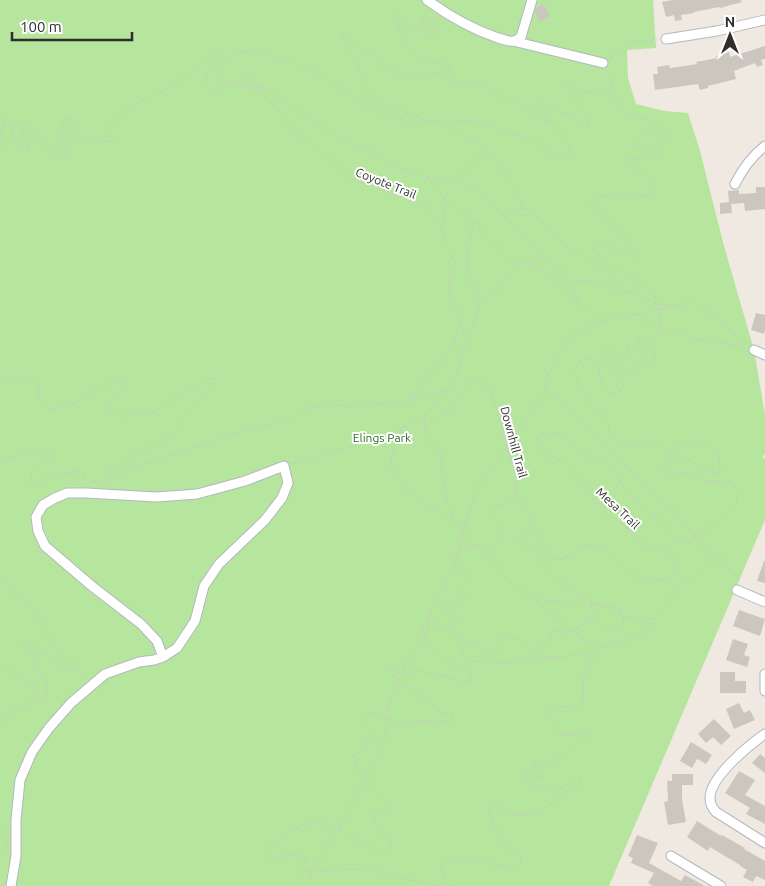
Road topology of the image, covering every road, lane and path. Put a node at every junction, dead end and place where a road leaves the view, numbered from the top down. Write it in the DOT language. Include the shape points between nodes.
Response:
graph roads {
  1 [pos="427,0"];
  2 [pos="532,0"];
  3 [pos="452,16"];
  4 [pos="765,20"];
  5 [pos="666,39"];
  6 [pos="512,41"];
  7 [pos="603,63"];
  8 [pos="240,71"];
  9 [pos="435,73"];
  10 [pos="224,82"];
  11 [pos="234,82"];
  12 [pos="265,89"];
  13 [pos="612,89"];
  14 [pos="424,121"];
  15 [pos="443,123"];
  16 [pos="552,124"];
  17 [pos="765,146"];
  18 [pos="0,147"];
  19 [pos="485,150"];
  20 [pos="426,177"];
  21 [pos="453,181"];
  22 [pos="735,184"];
  23 [pos="443,197"];
  24 [pos="518,213"];
  25 [pos="502,214"];
  26 [pos="474,221"];
  27 [pos="442,229"];
  28 [pos="544,258"];
  29 [pos="528,262"];
  30 [pos="518,266"];
  31 [pos="572,282"];
  32 [pos="628,291"];
  33 [pos="579,303"];
  34 [pos="480,304"];
  35 [pos="656,304"];
  36 [pos="672,306"];
  37 [pos="659,309"];
  38 [pos="634,314"];
  39 [pos="606,320"];
  40 [pos="460,323"];
  41 [pos="660,329"];
  42 [pos="468,336"];
  43 [pos="745,346"];
  44 [pos="754,350"];
  45 [pos="765,355"];
  46 [pos="0,378"];
  47 [pos="450,389"];
  48 [pos="546,389"];
  49 [pos="410,401"];
  50 [pos="438,402"];
  51 [pos="425,415"];
  52 [pos="445,415"];
  53 [pos="426,426"];
  54 [pos="403,428"];
  55 [pos="508,447"];
  56 [pos="0,461"];
  57 [pos="284,466"];
  58 [pos="103,484"];
  59 [pos="76,486"];
  60 [pos="82,486"];
  61 [pos="516,491"];
  62 [pos="460,526"];
  63 [pos="536,529"];
  64 [pos="463,530"];
  65 [pos="696,538"];
  66 [pos="474,546"];
  67 [pos="460,552"];
  68 [pos="717,558"];
  69 [pos="455,564"];
  70 [pos="0,578"];
  71 [pos="737,590"];
  72 [pos="537,600"];
  73 [pos="591,601"];
  74 [pos="765,602"];
  75 [pos="591,604"];
  76 [pos="602,605"];
  77 [pos="624,616"];
  78 [pos="655,619"];
  79 [pos="589,620"];
  80 [pos="429,622"];
  81 [pos="445,626"];
  82 [pos="573,631"];
  83 [pos="425,640"];
  84 [pos="469,644"];
  85 [pos="601,647"];
  86 [pos="162,657"];
  87 [pos="592,664"];
  88 [pos="0,665"];
  89 [pos="403,671"];
  90 [pos="80,672"];
  91 [pos="765,674"];
  92 [pos="400,681"];
  93 [pos="94,683"];
  94 [pos="765,691"];
  95 [pos="44,700"];
  96 [pos="388,718"];
  97 [pos="0,726"];
  98 [pos="765,734"];
  99 [pos="366,779"];
  100 [pos="0,829"];
  101 [pos="338,829"];
  102 [pos="765,843"];
  103 [pos="671,856"];
  104 [pos="0,859"];
  105 [pos="309,869"];
  106 [pos="304,870"];
  107 [pos="11,886"];
  108 [pos="292,886"];
  109 [pos="313,886"];
  110 [pos="442,886"];
  111 [pos="449,886"];
  112 [pos="720,886"];
  1 -- 3 [label="street"];
  2 -- 6 [label="street" via="520,37"];
  3 -- 6 [label="street" via="483,32"];
  3 -- 9 [label="path" via="430,20 419,17 422,23 439,32 435,35 425,34 397,14 401,35 416,56 452,67"];
  4 -- 5 [label="street"];
  5 -- 7 [label="path" via="633,42"];
  6 -- 7 [label="street"];
  7 -- 13 [label="path"];
  8 -- 12 [label="path"];
  9 -- 14 [label="path" via="409,76 386,69 370,52 340,33 370,94"];
  9 -- 16 [label="path" via="444,79 471,81 492,88 498,95 512,99"];
  10 -- 11 [label="path"];
  10 -- 14 [label="path" via="218,76 219,69 231,57 247,52 264,54 319,73 374,110 408,122"];
  10 -- 18 [label="path" via="219,91 210,92 205,88 206,75 219,52 216,51 163,91 122,113 107,130 113,141 97,142 79,137 67,117 62,130 70,142 61,140 58,145 68,155 52,152 40,142 28,124 23,125 22,130 28,151 18,143 6,118 2,124 5,148"];
  11 -- 12 [label="path"];
  11 -- 27 [label="path, Coyote Trail" via="262,93 282,113 294,132 333,159 351,180 428,207"];
  12 -- 20 [label="path" via="335,135 401,169"];
  13 -- 16 [label="path" via="589,93 567,82 590,125 586,128 572,117 536,101 535,104 548,115"];
  13 -- 35 [label="path" via="626,114 659,125 668,134 664,137 655,133 634,137 632,140 639,145 661,152 627,160 653,184 655,193 649,196 599,196 591,204 639,255 634,257 598,245 593,249 640,284 655,298"];
  14 -- 15 [label="path"];
  15 -- 16 [label="path" via="455,120 490,124 531,140 559,160 569,158 572,154 566,140"];
  15 -- 19 [label="path"];
  17 -- 22 [label="street"];
  19 -- 21 [label="path"];
  19 -- 24 [label="path" via="501,165 521,199 522,207"];
  20 -- 21 [label="path"];
  20 -- 23 [label="path"];
  21 -- 25 [label="path" via="472,188"];
  23 -- 26 [label="path"];
  23 -- 27 [label="path" via="446,206"];
  24 -- 25 [label="path"];
  24 -- 32 [label="path" via="537,218 563,244 614,277"];
  25 -- 28 [label="path"];
  26 -- 30 [label="path" via="500,252"];
  26 -- 34 [label="path" via="467,257 468,273"];
  27 -- 40 [label="path, Coyote Trail" via="444,241 456,264 449,292"];
  28 -- 29 [label="path"];
  28 -- 31 [label="path"];
  29 -- 30 [label="path"];
  29 -- 33 [label="path" via="554,277"];
  30 -- 34 [label="path"];
  31 -- 32 [label="path" via="594,282"];
  31 -- 33 [label="path"];
  32 -- 35 [label="path"];
  33 -- 39 [label="path"];
  34 -- 42 [label="path"];
  35 -- 36 [label="path"];
  35 -- 37 [label="path"];
  36 -- 37 [label="path"];
  36 -- 43 [label="path" via="692,303 708,311"];
  37 -- 38 [label="path"];
  37 -- 41 [label="path"];
  38 -- 39 [label="path"];
  38 -- 41 [label="path"];
  39 -- 48 [label="path" via="570,336 547,376"];
  40 -- 42 [label="path, Coyote Trail"];
  40 -- 49 [label="path" via="453,346 443,354 438,368 428,374"];
  41 -- 43 [label="path" via="698,340"];
  41 -- 65 [label="path" via="654,339 642,337 638,340 656,356 651,364 645,362 636,346 626,347 625,351 636,366 635,374 626,373 613,353 603,354 605,361 624,380 623,389 619,392 608,393 603,387 598,364 592,358 580,362 575,374 592,408 606,418 614,440 629,445 651,442 671,451 698,442 714,448 720,474 687,459 666,462 663,472 672,475 682,472 707,482 734,484 738,492 736,504"];
  42 -- 47 [label="path"];
  43 -- 44 [label="path"];
  44 -- 45 [label="street"];
  46 -- 58 [label="path" via="36,382 38,396 46,408 58,408 122,378 124,387 104,406 105,413 121,417 154,412 205,380 216,379 174,434 119,464 105,477"];
  47 -- 49 [label="path"];
  47 -- 50 [label="path"];
  48 -- 55 [label="path"];
  48 -- 65 [label="path" via="676,514"];
  49 -- 58 [label="path" via="361,407 312,407 287,420 146,463"];
  50 -- 51 [label="path"];
  50 -- 52 [label="path"];
  51 -- 53 [label="path"];
  51 -- 54 [label="path"];
  52 -- 53 [label="path, Downhill Trail" via="436,416"];
  52 -- 55 [label="path, Downhill Trail" via="450,414 469,382 479,379 491,392"];
  53 -- 64 [label="path" via="431,442 442,453 447,501 453,518"];
  54 -- 57 [label="path"];
  54 -- 62 [label="path" via="391,463 396,476 426,506 451,517"];
  55 -- 61 [label="path, Downhill Trail" via="516,475"];
  55 -- 64 [label="path" via="479,486"];
  56 -- 59 [label="path" via="33,450 50,455 52,459 41,461 32,471 32,484 55,473 75,471 87,474 76,482"];
  57 -- 86 [label="street" via="288,483 282,498 265,520 219,564 204,586 195,621 177,648"];
  57 -- 86 [label="street" via="197,494 156,497 67,493 43,505 36,517 45,546 141,624 157,641"];
  58 -- 60 [label="path" via="93,481"];
  61 -- 63 [label="path"];
  61 -- 66 [label="path, Downhill Trail" via="512,499 502,506 492,506 489,514 504,532 504,539 494,545"];
  62 -- 64 [label="path"];
  62 -- 67 [label="path"];
  63 -- 65 [label="path, Mesa Trail" via="552,558 568,558 585,546 594,545 606,550 628,571 654,581 663,581 671,576 675,566 673,557 639,541 596,503 574,472 538,448 537,441 543,433 551,431 564,437 582,454 608,462 628,494 660,520 678,542 687,543"];
  63 -- 73 [label="path" via="521,531 519,539 522,545 536,552 551,576"];
  64 -- 66 [label="path"];
  65 -- 68 [label="path"];
  66 -- 67 [label="path, Downhill Trail"];
  66 -- 72 [label="path" via="500,568 510,582"];
  67 -- 69 [label="path"];
  67 -- 69 [label="path" via="452,555"];
  68 -- 71 [label="path" via="722,559 739,581"];
  68 -- 78 [label="path" via="701,573 678,586"];
  69 -- 80 [label="path" via="431,610"];
  69 -- 81 [label="path" via="467,574 467,581 460,591 466,600 442,604 441,607 457,619 456,626"];
  70 -- 90 [label="path" via="30,608 52,644"];
  71 -- 74 [label="street"];
  72 -- 75 [label="path"];
  72 -- 82 [label="path"];
  73 -- 75 [label="path"];
  73 -- 76 [label="path"];
  75 -- 76 [label="path"];
  75 -- 79 [label="path" via="593,610"];
  76 -- 77 [label="path"];
  77 -- 78 [label="path"];
  77 -- 79 [label="path" via="617,630 608,630"];
  78 -- 85 [label="path" via="645,632"];
  79 -- 82 [label="path"];
  80 -- 81 [label="path"];
  80 -- 83 [label="path"];
  80 -- 83 [label="path" via="423,626 421,634"];
  81 -- 84 [label="path"];
  82 -- 84 [label="path" via="554,629 549,642 536,651 527,643 508,637 503,637 501,646 492,652"];
  82 -- 85 [label="path"];
  83 -- 89 [label="path"];
  83 -- 89 [label="path" via="454,665 468,671 472,675 471,681"];
  84 -- 87 [label="path" via="465,643 462,653 471,661 504,663 523,656 537,661 583,654 589,656"];
  85 -- 87 [label="path"];
  86 -- 93 [label="street" via="105,674"];
  87 -- 111 [label="path" via="582,685 583,704 556,707 549,711 549,718 562,735 592,728 592,732 582,743 556,760 532,764 544,773 543,776 529,776 521,770 520,773 527,784 547,790 580,780 579,784 535,813 514,815 491,801 488,810 492,820 508,848 520,854 522,863 512,867 444,857 440,859 440,865"];
  88 -- 95 [label="path" via="38,689 39,698"];
  89 -- 92 [label="path"];
  89 -- 92 [label="path" via="391,666 388,670"];
  90 -- 93 [label="path"];
  90 -- 95 [label="path" via="72,671 23,641 48,684"];
  91 -- 94 [label="street"];
  92 -- 96 [label="path" via="389,704"];
  92 -- 96 [label="path" via="439,711 452,712 454,716 450,722 401,724"];
  93 -- 107 [label="street" via="49,728 32,752 20,780"];
  95 -- 97 [label="path" via="13,710"];
  96 -- 99 [label="path" via="385,739"];
  96 -- 99 [label="path" via="374,712 364,719 376,736 359,741 364,749 353,756"];
  98 -- 102 [label="street" via="729,764 710,797 716,812"];
  99 -- 101 [label="path"];
  99 -- 101 [label="path" via="391,806 386,814 374,816 374,821 392,840 390,848 381,853"];
  100 -- 104 [label="path" via="4,832 6,847"];
  101 -- 105 [label="path" via="321,857"];
  101 -- 106 [label="path" via="320,822 303,825 268,846 272,858 302,856"];
  103 -- 112 [label="street"];
  105 -- 106 [label="path"];
  105 -- 109 [label="path"];
  105 -- 110 [label="path" via="361,868"];
  106 -- 108 [label="path"];
}
